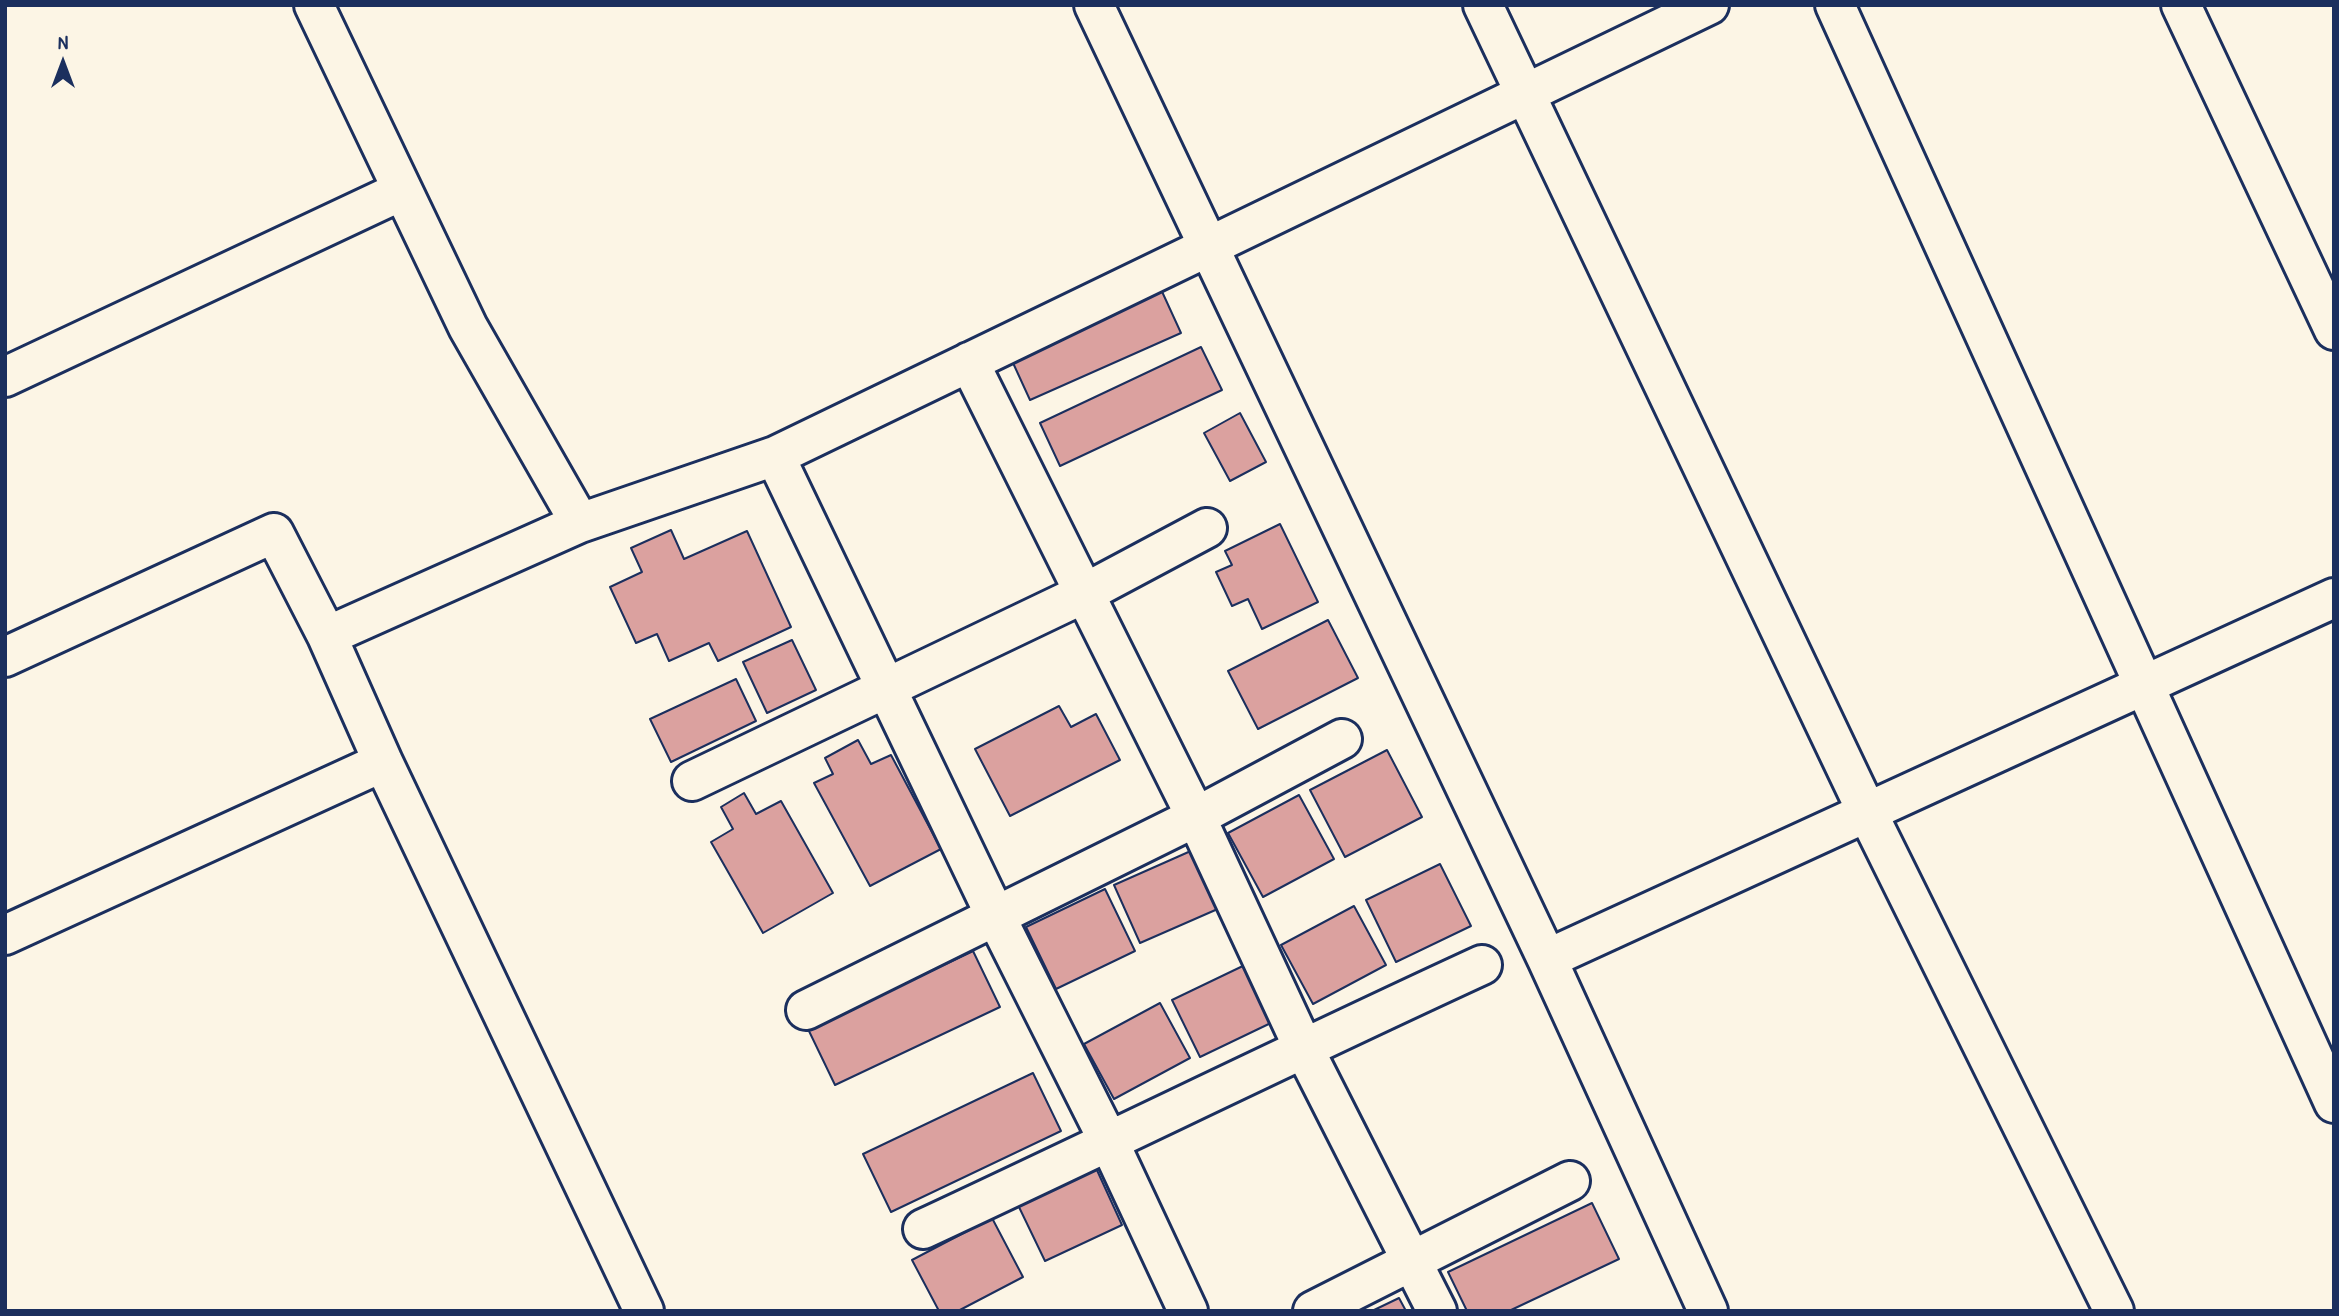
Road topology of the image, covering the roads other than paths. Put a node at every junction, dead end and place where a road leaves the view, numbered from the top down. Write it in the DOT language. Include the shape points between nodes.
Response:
graph roads {
  1 [pos="314,5"];
  2 [pos="1094,5"];
  3 [pos="1483,5"];
  4 [pos="1709,5"];
  5 [pos="1835,5"];
  6 [pos="2181,5"];
  7 [pos="1525,94"];
  8 [pos="401,191"];
  9 [pos="1208,246"];
  10 [pos="2334,330"];
  11 [pos="969,362"];
  12 [pos="5,377"];
  13 [pos="775,456"];
  14 [pos="580,523"];
  15 [pos="1207,528"];
  16 [pos="1085,593"];
  17 [pos="2334,598"];
  18 [pos="327,636"];
  19 [pos="5,657"];
  20 [pos="2144,685"];
  21 [pos="887,689"];
  22 [pos="1342,739"];
  23 [pos="383,762"];
  24 [pos="692,781"];
  25 [pos="1867,812"];
  26 [pos="1196,817"];
  27 [pos="996,917"];
  28 [pos="5,935"];
  29 [pos="1547,959"];
  30 [pos="1482,964"];
  31 [pos="806,1010"];
  32 [pos="1303,1047"];
  33 [pos="2334,1103"];
  34 [pos="1109,1142"];
  35 [pos="1570,1181"];
  36 [pos="923,1229"];
  37 [pos="1413,1262"];
  38 [pos="643,1311"];
  39 [pos="1188,1311"];
  40 [pos="1313,1311"];
  41 [pos="1437,1311"];
  42 [pos="1708,1311"];
  43 [pos="2114,1311"];
  1 -- 8 [label="street"];
  2 -- 9 [label="street"];
  3 -- 7 [label="street"];
  4 -- 7 [label="street"];
  5 -- 20 [label="street"];
  6 -- 10 [label="street"];
  7 -- 9 [label="street"];
  7 -- 25 [label="street"];
  8 -- 12 [label="street"];
  8 -- 14 [label="street" via="468,327"];
  9 -- 11 [label="street"];
  9 -- 29 [label="street"];
  11 -- 13 [label="street"];
  11 -- 16 [label="street"];
  13 -- 14 [label="street"];
  13 -- 21 [label="street"];
  14 -- 18 [label="street"];
  15 -- 16 [label="street"];
  16 -- 21 [label="street"];
  16 -- 26 [label="street"];
  17 -- 20 [label="street"];
  18 -- 19 [label="street" via="274,533"];
  18 -- 23 [label="street"];
  20 -- 25 [label="street"];
  20 -- 33 [label="street"];
  21 -- 24 [label="street"];
  21 -- 27 [label="street"];
  22 -- 26 [label="street"];
  23 -- 28 [label="street"];
  23 -- 38 [label="street"];
  25 -- 29 [label="street"];
  25 -- 43 [label="street"];
  26 -- 27 [label="street"];
  26 -- 32 [label="street"];
  27 -- 31 [label="street"];
  27 -- 34 [label="street"];
  29 -- 42 [label="street"];
  30 -- 32 [label="street"];
  32 -- 34 [label="street"];
  32 -- 37 [label="street"];
  34 -- 36 [label="street"];
  34 -- 39 [label="street"];
  35 -- 37 [label="street"];
  37 -- 40 [label="street"];
  37 -- 41 [label="street"];
}
